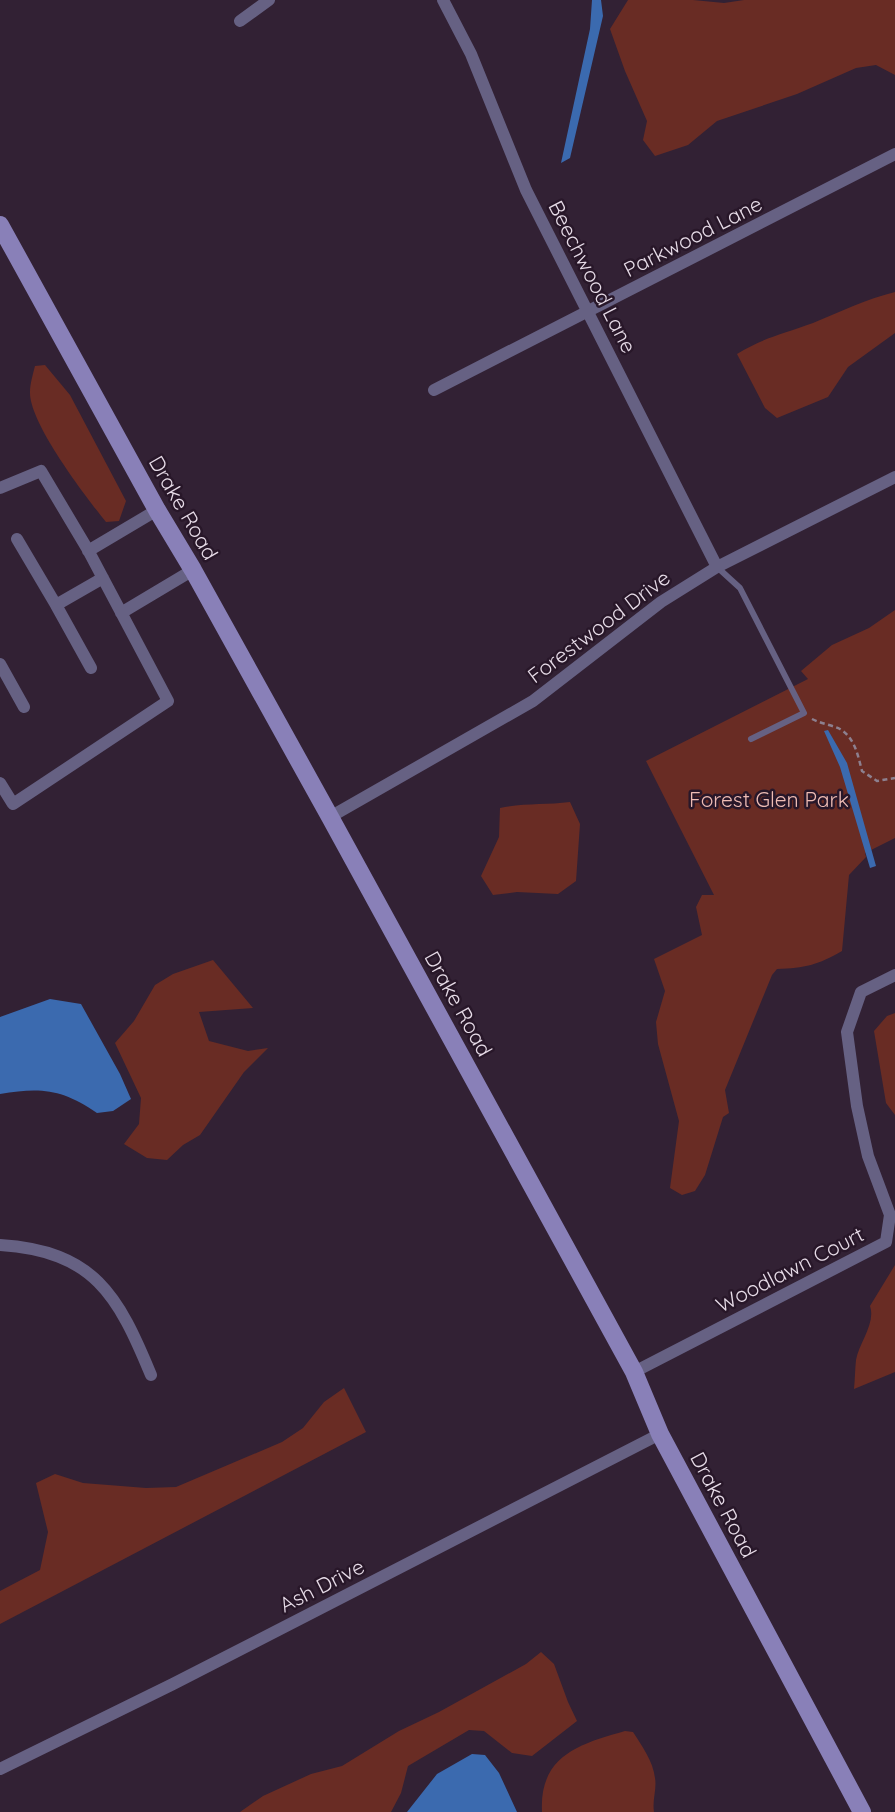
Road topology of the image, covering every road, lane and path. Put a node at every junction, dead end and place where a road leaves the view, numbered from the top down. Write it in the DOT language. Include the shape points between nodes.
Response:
graph roads {
  1 [pos="269,0"];
  2 [pos="443,0"];
  3 [pos="240,21"];
  4 [pos="895,154"];
  5 [pos="0,225"];
  6 [pos="589,312"];
  7 [pos="434,390"];
  8 [pos="895,477"];
  9 [pos="0,488"];
  10 [pos="157,510"];
  11 [pos="17,539"];
  12 [pos="88,551"];
  13 [pos="717,567"];
  14 [pos="193,570"];
  15 [pos="103,578"];
  16 [pos="56,604"];
  17 [pos="121,613"];
  18 [pos="0,664"];
  19 [pos="91,668"];
  20 [pos="24,707"];
  21 [pos="804,713"];
  22 [pos="751,739"];
  23 [pos="895,778"];
  24 [pos="0,783"];
  25 [pos="330,817"];
  26 [pos="895,975"];
  27 [pos="0,1245"];
  28 [pos="634,1372"];
  29 [pos="151,1375"];
  30 [pos="660,1434"];
  31 [pos="0,1769"];
  32 [pos="862,1812"];
  1 -- 3 [label="street"];
  2 -- 6 [label="street, Beechwood Lane" via="471,54 526,190"];
  4 -- 6 [label="street, Parkwood Lane"];
  5 -- 10 [label="street, Drake Road"];
  6 -- 7 [label="street, Parkwood Lane"];
  6 -- 13 [label="street, Beechwood Lane"];
  8 -- 13 [label="street, Forestwood Drive"];
  9 -- 12 [label="street" via="41,471"];
  10 -- 12 [label="street"];
  10 -- 14 [label="street, Drake Road"];
  11 -- 16 [label="street"];
  12 -- 15 [label="street"];
  13 -- 21 [label="lane" via="740,588"];
  13 -- 25 [label="street, Forestwood Drive" via="661,602 533,701"];
  14 -- 17 [label="street"];
  14 -- 25 [label="street, Drake Road"];
  15 -- 16 [label="street"];
  15 -- 17 [label="street"];
  16 -- 19 [label="street"];
  17 -- 24 [label="street" via="168,701 13,804"];
  18 -- 20 [label="street"];
  21 -- 22 [label="lane"];
  21 -- 23 [label="path" via="822,725 840,729 854,744 862,771 877,781"];
  25 -- 28 [label="street, Drake Road"];
  26 -- 28 [label="street, Woodlawn Court" via="861,992 847,1032 868,1156 890,1215 886,1242"];
  27 -- 29 [label="street" via="22,1246 60,1258 95,1277 123,1314"];
  28 -- 30 [label="street, Drake Road"];
  30 -- 31 [label="street, Ash Drive"];
  30 -- 32 [label="street, Drake Road"];
}
